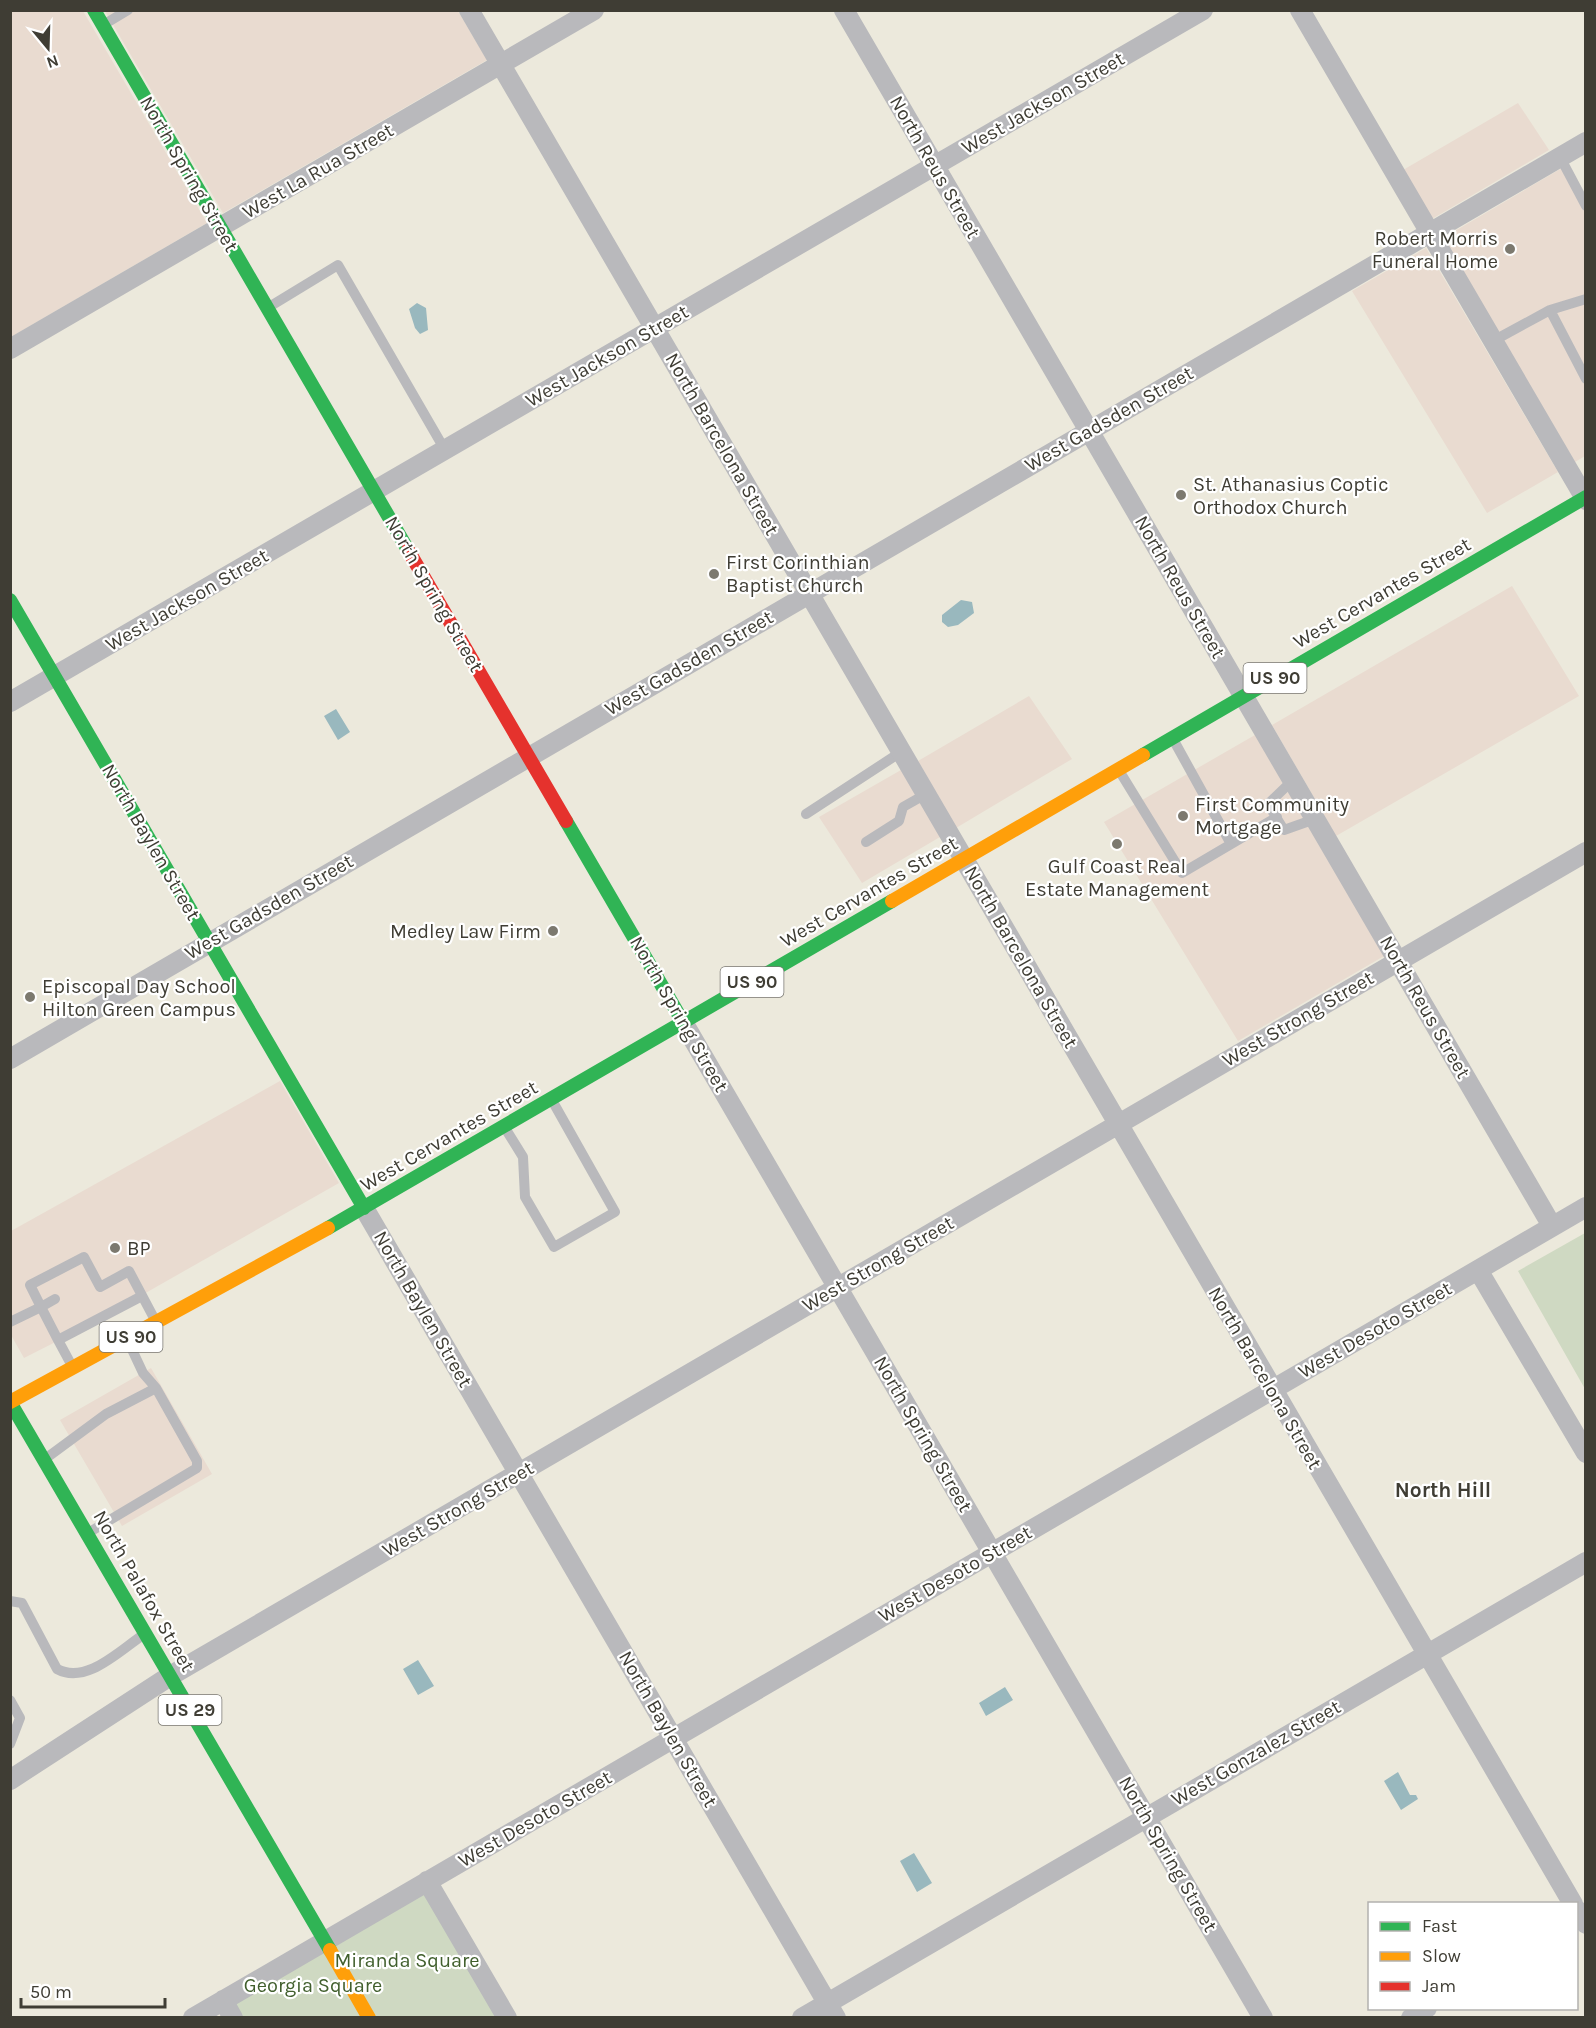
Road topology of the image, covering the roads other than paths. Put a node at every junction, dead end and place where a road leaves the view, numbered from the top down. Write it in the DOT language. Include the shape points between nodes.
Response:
graph roads {
  1 [pos="94,10"];
  2 [pos="128,10"];
  3 [pos="469,10"];
  4 [pos="594,10"];
  5 [pos="844,10"];
  6 [pos="1203,10"];
  7 [pos="1300,10"];
  8 [pos="103,25"];
  9 [pos="501,64"];
  10 [pos="1586,142"];
  11 [pos="1560,157"];
  12 [pos="935,166"];
  13 [pos="1586,206"];
  14 [pos="220,227"];
  15 [pos="1429,233"];
  16 [pos="1586,299"];
  17 [pos="267,308"];
  18 [pos="1550,310"];
  19 [pos="655,328"];
  20 [pos="1493,341"];
  21 [pos="10,350"];
  22 [pos="1586,378"];
  23 [pos="1090,432"];
  24 [pos="445,450"];
  25 [pos="374,491"];
  26 [pos="1585,498"];
  27 [pos="810,593"];
  28 [pos="10,600"];
  29 [pos="55,677"];
  30 [pos="1244,696"];
  31 [pos="10,702"];
  32 [pos="1172,738"];
  33 [pos="902,752"];
  34 [pos="529,757"];
  35 [pos="1118,769"];
  36 [pos="1293,780"];
  37 [pos="926,794"];
  38 [pos="806,814"];
  39 [pos="1277,817"];
  40 [pos="1316,819"];
  41 [pos="866,842"];
  42 [pos="1231,844"];
  43 [pos="1586,852"];
  44 [pos="963,859"];
  45 [pos="210,942"];
  46 [pos="1398,961"];
  47 [pos="683,1022"];
  48 [pos="10,1059"];
  49 [pos="551,1099"];
  50 [pos="1118,1124"];
  51 [pos="504,1126"];
  52 [pos="1586,1207"];
  53 [pos="364,1208"];
  54 [pos="1552,1226"];
  55 [pos="1478,1270"];
  56 [pos="838,1288"];
  57 [pos="142,1296"];
  58 [pos="55,1299"];
  59 [pos="41,1307"];
  60 [pos="10,1322"];
  61 [pos="156,1323"];
  62 [pos="127,1339"];
  63 [pos="58,1340"];
  64 [pos="73,1368"];
  65 [pos="156,1388"];
  66 [pos="1272,1389"];
  67 [pos="11,1402"];
  68 [pos="1586,1453"];
  69 [pos="45,1459"];
  70 [pos="519,1473"];
  71 [pos="88,1533"];
  72 [pos="992,1552"];
  73 [pos="1586,1562"];
  74 [pos="10,1601"];
  75 [pos="145,1633"];
  76 [pos="1426,1653"];
  77 [pos="170,1676"];
  78 [pos="10,1700"];
  79 [pos="673,1739"];
  80 [pos="10,1744"];
  81 [pos="10,1780"];
  82 [pos="1147,1817"];
  83 [pos="428,1881"];
  84 [pos="1573,1902"];
  85 [pos="324,1941"];
  86 [pos="223,2000"];
  87 [pos="832,2010"];
  88 [pos="1424,2010"];
  89 [pos="193,2018"];
  90 [pos="232,2018"];
  91 [pos="369,2018"];
  92 [pos="507,2018"];
  93 [pos="802,2018"];
  94 [pos="1263,2018"];
  95 [pos="1411,2018"];
  1 -- 8 [label="main road, North Spring Street"];
  2 -- 8 [label="lane"];
  3 -- 9 [label="street, North Barcelona Street"];
  4 -- 9 [label="street, West La Rua Street"];
  5 -- 12 [label="street, North Reus Street"];
  6 -- 12 [label="street, West Jackson Street"];
  7 -- 15 [label="street"];
  8 -- 14 [label="main road, North Spring Street"];
  9 -- 14 [label="street, West La Rua Street"];
  9 -- 19 [label="street, North Barcelona Street"];
  10 -- 11 [label="street, West Gadsden Street"];
  11 -- 13 [label="lane"];
  11 -- 15 [label="street, West Gadsden Street"];
  12 -- 19 [label="street, West Jackson Street"];
  12 -- 23 [label="street, North Reus Street"];
  14 -- 17 [label="main road, North Spring Street"];
  14 -- 21 [label="street, West La Rua Street"];
  15 -- 20 [label="street"];
  15 -- 23 [label="street, West Gadsden Street"];
  16 -- 18 [label="lane"];
  17 -- 24 [label="lane" via="338,265"];
  17 -- 25 [label="main road, North Spring Street"];
  18 -- 20 [label="lane"];
  18 -- 22 [label="lane"];
  19 -- 24 [label="street, West Jackson Street"];
  19 -- 27 [label="street, North Barcelona Street"];
  20 -- 26 [label="street"];
  23 -- 27 [label="street, West Gadsden Street"];
  23 -- 30 [label="street, North Reus Street"];
  24 -- 25 [label="street, West Jackson Street"];
  25 -- 29 [label="street, West Jackson Street"];
  25 -- 34 [label="main road, North Spring Street"];
  26 -- 30 [label="main road, West Cervantes Street / US 90"];
  27 -- 33 [label="street, North Barcelona Street"];
  27 -- 34 [label="street, West Gadsden Street"];
  28 -- 29 [label="main road, North Baylen Street"];
  29 -- 31 [label="street, West Jackson Street"];
  29 -- 45 [label="main road, North Baylen Street"];
  30 -- 32 [label="main road, West Cervantes Street / US 90"];
  30 -- 36 [label="street, North Reus Street"];
  32 -- 35 [label="main road, West Cervantes Street / US 90"];
  32 -- 42 [label="lane"];
  33 -- 37 [label="street, North Barcelona Street"];
  33 -- 38 [label="lane"];
  34 -- 45 [label="street, West Gadsden Street"];
  34 -- 47 [label="main road, North Spring Street"];
  35 -- 42 [label="lane" via="1182,873"];
  35 -- 44 [label="main road, West Cervantes Street / US 90"];
  36 -- 39 [label="lane" via="1268,804"];
  36 -- 40 [label="street, North Reus Street"];
  37 -- 41 [label="lane" via="903,807 899,821"];
  37 -- 44 [label="street, North Barcelona Street"];
  39 -- 40 [label="lane" via="1284,830"];
  39 -- 42 [label="lane"];
  40 -- 46 [label="street, North Reus Street"];
  43 -- 46 [label="street, West Strong Street"];
  44 -- 47 [label="main road, West Cervantes Street / US 90"];
  44 -- 50 [label="street, North Barcelona Street"];
  45 -- 48 [label="street, West Gadsden Street"];
  45 -- 53 [label="main road, North Baylen Street"];
  46 -- 50 [label="street, West Strong Street"];
  46 -- 54 [label="street, North Reus Street"];
  47 -- 49 [label="main road, West Cervantes Street / US 90"];
  47 -- 56 [label="street, North Spring Street"];
  49 -- 51 [label="main road, West Cervantes Street / US 90"];
  49 -- 51 [label="lane" via="615,1212 554,1247 525,1197 523,1158"];
  50 -- 56 [label="street, West Strong Street"];
  50 -- 66 [label="street, North Barcelona Street"];
  51 -- 53 [label="main road, West Cervantes Street / US 90"];
  52 -- 54 [label="street, West Desoto Street"];
  53 -- 61 [label="main road, West Cervantes Street / US 90"];
  53 -- 70 [label="street, North Baylen Street"];
  54 -- 55 [label="street, West Desoto Street"];
  55 -- 66 [label="street, West Desoto Street"];
  55 -- 68 [label="street"];
  56 -- 70 [label="street, West Strong Street"];
  56 -- 72 [label="street, North Spring Street"];
  57 -- 59 [label="lane" via="129,1271 100,1287 90,1280 84,1257 30,1285"];
  57 -- 61 [label="lane"];
  57 -- 63 [label="lane"];
  58 -- 59 [label="lane"];
  59 -- 60 [label="lane"];
  59 -- 63 [label="lane"];
  61 -- 62 [label="main road, West Cervantes Street / US 90"];
  62 -- 64 [label="main road, West Cervantes Street / US 90"];
  62 -- 65 [label="lane" via="143,1373"];
  63 -- 64 [label="lane"];
  64 -- 67 [label="main road, West Cervantes Street / US 90"];
  65 -- 69 [label="lane" via="106,1414"];
  65 -- 71 [label="lane" via="197,1461 196,1467"];
  66 -- 72 [label="street, West Desoto Street"];
  66 -- 76 [label="street, North Barcelona Street"];
  67 -- 69 [label="main road, North Palafox Street / US 29"];
  69 -- 71 [label="main road, North Palafox Street / US 29"];
  70 -- 77 [label="street, West Strong Street"];
  70 -- 79 [label="street, North Baylen Street"];
  71 -- 75 [label="main road, North Palafox Street / US 29"];
  72 -- 79 [label="street, West Desoto Street"];
  72 -- 82 [label="street, North Spring Street"];
  73 -- 76 [label="street, West Gonzalez Street"];
  74 -- 75 [label="lane" via="22,1603 57,1669 66,1674 79,1674 98,1666"];
  75 -- 77 [label="main road, North Palafox Street / US 29"];
  76 -- 82 [label="street, West Gonzalez Street"];
  76 -- 84 [label="street, North Barcelona Street"];
  77 -- 81 [label="street, West Strong Street"];
  77 -- 85 [label="main road, North Palafox Street / US 29"];
  78 -- 80 [label="lane" via="20,1718"];
  79 -- 83 [label="street, West Desoto Street"];
  79 -- 87 [label="street, North Baylen Street"];
  82 -- 87 [label="street, West Gonzalez Street"];
  82 -- 94 [label="street, North Spring Street"];
  83 -- 85 [label="street, West Desoto Street"];
  83 -- 92 [label="street"];
  85 -- 86 [label="street, West Desoto Street"];
  85 -- 91 [label="main road, North Palafox Street / US 29"];
  86 -- 89 [label="street, West Desoto Street"];
  86 -- 90 [label="street"];
  87 -- 93 [label="street, West Gonzalez Street"];
  88 -- 95 [label="street"];
}
